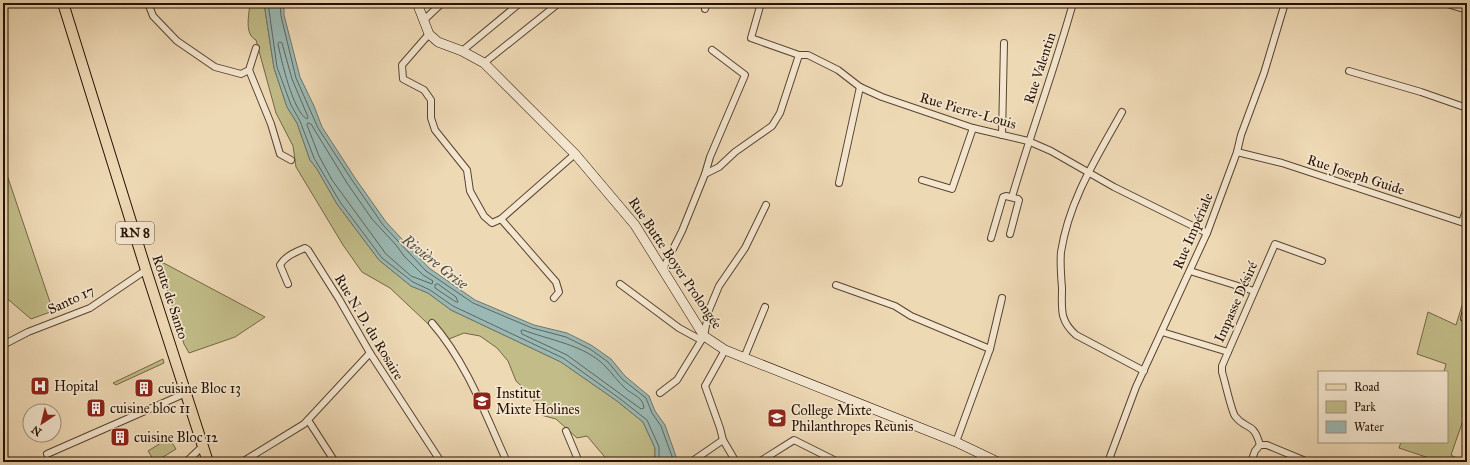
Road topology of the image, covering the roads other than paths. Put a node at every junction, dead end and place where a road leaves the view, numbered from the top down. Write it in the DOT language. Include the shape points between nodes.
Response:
graph roads {
  1 [pos="64,3"];
  2 [pos="149,3"];
  3 [pos="417,3"];
  4 [pos="442,3"];
  5 [pos="520,3"];
  6 [pos="559,3"];
  7 [pos="761,3"];
  8 [pos="1073,3"];
  9 [pos="1285,3"];
  10 [pos="1444,3"];
  11 [pos="1467,10"];
  12 [pos="424,20"];
  13 [pos="429,34"];
  14 [pos="1004,43"];
  15 [pos="256,48"];
  16 [pos="712,50"];
  17 [pos="462,51"];
  18 [pos="799,55"];
  19 [pos="484,62"];
  20 [pos="249,70"];
  21 [pos="1349,71"];
  22 [pos="860,87"];
  23 [pos="1467,108"];
  24 [pos="1122,112"];
  25 [pos="973,128"];
  26 [pos="1002,135"];
  27 [pos="1028,141"];
  28 [pos="1237,152"];
  29 [pos="575,154"];
  30 [pos="291,160"];
  31 [pos="1088,172"];
  32 [pos="705,174"];
  33 [pos="922,180"];
  34 [pos="839,183"];
  35 [pos="1012,197"];
  36 [pos="766,205"];
  37 [pos="1467,208"];
  38 [pos="501,218"];
  39 [pos="1465,223"];
  40 [pos="1207,233"];
  41 [pos="1010,234"];
  42 [pos="991,238"];
  43 [pos="1322,262"];
  44 [pos="663,269"];
  45 [pos="146,270"];
  46 [pos="1190,271"];
  47 [pos="288,284"];
  48 [pos="620,284"];
  49 [pos="836,285"];
  50 [pos="1254,291"];
  51 [pos="554,298"];
  52 [pos="1002,298"];
  53 [pos="764,307"];
  54 [pos="1467,307"];
  55 [pos="1464,318"];
  56 [pos="432,322"];
  57 [pos="1162,332"];
  58 [pos="702,338"];
  59 [pos="3,345"];
  60 [pos="990,349"];
  61 [pos="725,350"];
  62 [pos="1228,352"];
  63 [pos="370,353"];
  64 [pos="744,358"];
  65 [pos="1144,371"];
  66 [pos="186,393"];
  67 [pos="660,393"];
  68 [pos="308,420"];
  69 [pos="566,431"];
  70 [pos="723,440"];
  71 [pos="956,442"];
  72 [pos="1260,445"];
  73 [pos="203,446"];
  74 [pos="47,454"];
  75 [pos="186,462"];
  76 [pos="208,462"];
  77 [pos="242,462"];
  78 [pos="335,462"];
  79 [pos="441,462"];
  80 [pos="506,462"];
  81 [pos="579,462"];
  82 [pos="691,462"];
  83 [pos="736,462"];
  84 [pos="759,462"];
  85 [pos="838,462"];
  86 [pos="998,462"];
  87 [pos="1108,462"];
  88 [pos="1251,462"];
  89 [pos="1308,462"];
  1 -- 45 [label="main road, Route de Santo / RN 8"];
  2 -- 20 [label="street" via="153,16 177,41 215,67 241,74"];
  3 -- 12 [label="street"];
  4 -- 12 [label="street"];
  5 -- 17 [label="street"];
  6 -- 19 [label="street"];
  7 -- 18 [label="street, Rue Pierre-Louis" via="752,38"];
  8 -- 27 [label="street, Rue Valentin" via="1062,45"];
  9 -- 28 [label="street, Rue Impériale"];
  10 -- 11 [label="street"];
  12 -- 13 [label="street"];
  13 -- 17 [label="street, Rue Butte Boyer Prolongée" via="438,42"];
  13 -- 38 [label="street" via="402,65 403,79 424,90 431,100 431,118 435,130 467,170 470,191 484,216 492,223"];
  14 -- 26 [label="street"];
  15 -- 20 [label="street"];
  16 -- 32 [label="street" via="745,75"];
  17 -- 19 [label="street, Rue Butte Boyer Prolongée"];
  18 -- 22 [label="street, Rue Pierre-Louis" via="808,55 838,70"];
  18 -- 32 [label="street" via="780,113 772,126 735,152 719,167"];
  19 -- 29 [label="street, Rue Butte Boyer Prolongée"];
  20 -- 30 [label="street" via="280,154"];
  21 -- 23 [label="street"];
  22 -- 25 [label="street, Rue Pierre-Louis"];
  22 -- 34 [label="street"];
  24 -- 31 [label="street"];
  25 -- 26 [label="street, Rue Pierre-Louis"];
  25 -- 33 [label="street" via="952,189"];
  26 -- 27 [label="street, Rue Pierre-Louis"];
  27 -- 31 [label="street, Rue Pierre-Louis" via="1052,151"];
  27 -- 35 [label="street, Rue Valentin"];
  28 -- 39 [label="street, Rue Joseph Guide"];
  28 -- 40 [label="street, Rue Impériale"];
  29 -- 38 [label="street"];
  29 -- 44 [label="street, Rue Butte Boyer Prolongée" via="635,224"];
  31 -- 40 [label="street, Rue Pierre-Louis" via="1114,188"];
  31 -- 65 [label="street" via="1068,219 1061,253 1062,316 1067,327 1076,335"];
  32 -- 44 [label="street" via="682,231"];
  35 -- 41 [label="street" via="1019,200"];
  35 -- 42 [label="street" via="1004,197"];
  36 -- 58 [label="street" via="745,248 719,286 709,310"];
  37 -- 39 [label="street"];
  38 -- 51 [label="street" via="556,282 559,292"];
  40 -- 46 [label="street, Rue Impériale"];
  43 -- 50 [label="street, Impasse Désiré" via="1276,244"];
  44 -- 58 [label="street, Rue Butte Boyer Prolongée"];
  45 -- 59 [label="street, Santo 17" via="90,308 28,332"];
  45 -- 66 [label="main road, Route de Santo / RN 8"];
  46 -- 50 [label="street"];
  46 -- 57 [label="street, Rue Impériale"];
  47 -- 63 [label="street, Rue N. D. du Rosaire" via="280,265 282,261 305,248 339,299"];
  48 -- 58 [label="street" via="679,328"];
  49 -- 60 [label="street" via="895,306 911,316"];
  50 -- 62 [label="street, Impasse Désiré"];
  52 -- 60 [label="street"];
  53 -- 64 [label="street"];
  54 -- 55 [label="street"];
  56 -- 80 [label="street" via="444,336 479,396"];
  57 -- 62 [label="street, Impasse Désiré"];
  57 -- 65 [label="street, Rue Impériale"];
  58 -- 61 [label="street, Rue Butte Boyer Prolongée"];
  58 -- 67 [label="street" via="677,380"];
  60 -- 71 [label="street"];
  61 -- 64 [label="street, Rue Butte Boyer Prolongée"];
  61 -- 70 [label="street" via="706,386"];
  62 -- 72 [label="street" via="1222,372 1234,415 1252,427"];
  63 -- 68 [label="street"];
  63 -- 79 [label="street, Rue N. D. du Rosaire"];
  64 -- 71 [label="street, Rue Butte Boyer Prolongée"];
  65 -- 87 [label="street, Rue Impériale"];
  66 -- 73 [label="main road, Route de Santo / RN 8"];
  66 -- 74 [label="street"];
  68 -- 77 [label="street"];
  68 -- 78 [label="street"];
  69 -- 81 [label="street"];
  70 -- 82 [label="street"];
  70 -- 83 [label="street"];
  71 -- 86 [label="street, Rue Butte Boyer Prolongée"];
  72 -- 88 [label="street"];
  72 -- 89 [label="street" via="1267,445"];
  73 -- 75 [label="street"];
  73 -- 76 [label="main road, Route de Santo / RN 8"];
  84 -- 85 [label="street" via="794,440"];
}
